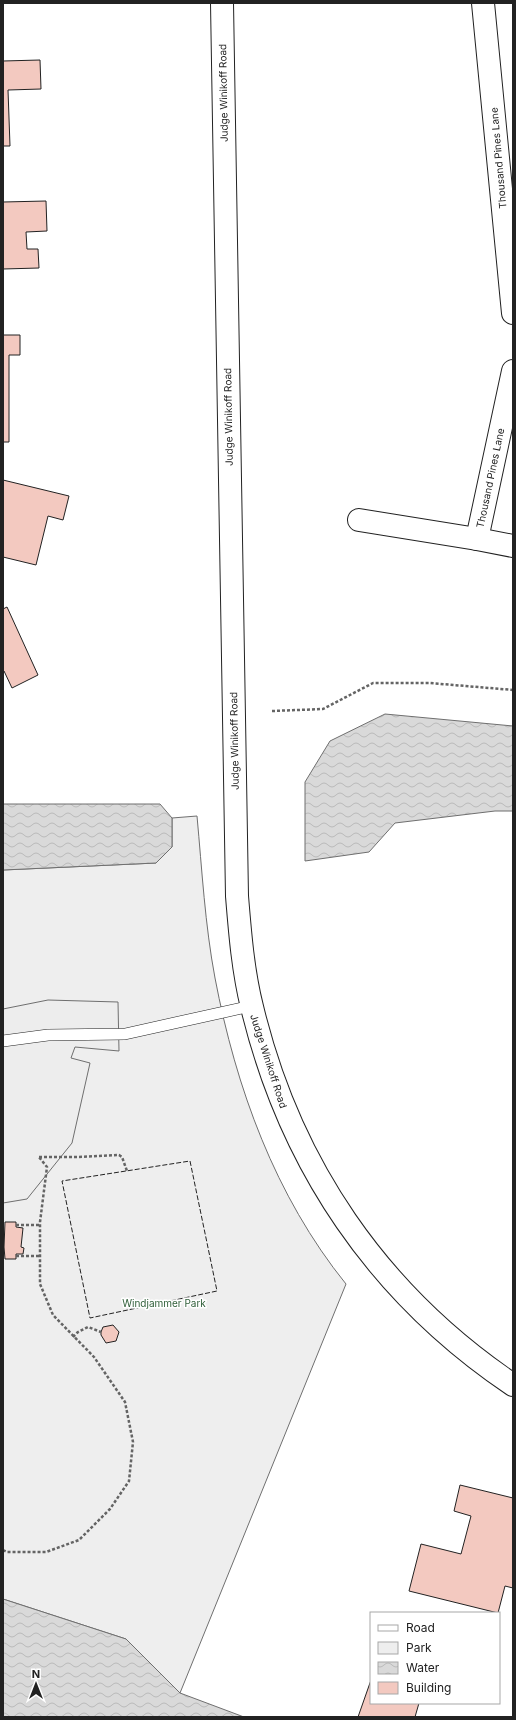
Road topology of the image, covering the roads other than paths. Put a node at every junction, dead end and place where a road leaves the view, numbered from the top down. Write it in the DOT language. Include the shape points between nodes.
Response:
graph roads {
  1 [pos="222,3"];
  2 [pos="483,3"];
  3 [pos="513,313"];
  4 [pos="513,371"];
  5 [pos="359,520"];
  6 [pos="477,539"];
  7 [pos="513,546"];
  8 [pos="251,1006"];
  9 [pos="3,1041"];
  10 [pos="513,1385"];
  1 -- 8 [label="street, Judge Winikoff Road" via="236,870 241,940"];
  2 -- 3 [label="street, Thousand Pines Lane"];
  4 -- 6 [label="street, Thousand Pines Lane"];
  5 -- 6 [label="street, Thousand Pines Lane"];
  6 -- 7 [label="street, Thousand Pines Lane"];
  8 -- 9 [label="lane" via="125,1034 48,1035"];
  8 -- 10 [label="street, Judge Winikoff Road" via="285,1112 297,1140 328,1196 368,1251 413,1302 461,1347"];
}
